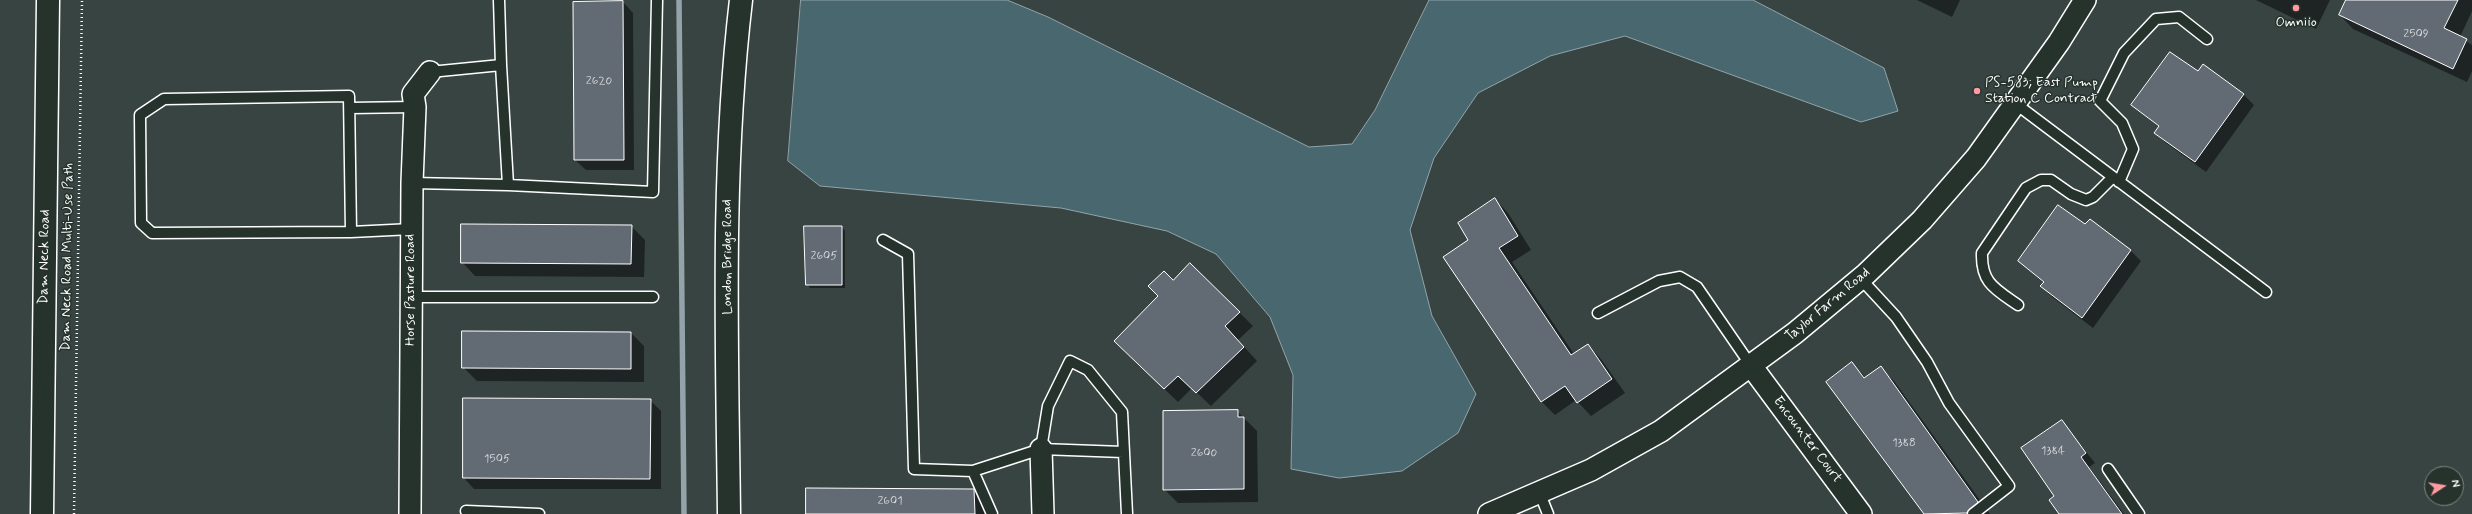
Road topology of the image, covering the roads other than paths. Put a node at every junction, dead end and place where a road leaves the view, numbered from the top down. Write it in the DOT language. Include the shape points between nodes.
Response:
graph roads {
  1 [pos="48,0"];
  2 [pos="499,0"];
  3 [pos="657,0"];
  4 [pos="740,0"];
  5 [pos="2085,0"];
  6 [pos="2207,39"];
  7 [pos="500,65"];
  8 [pos="430,72"];
  9 [pos="2016,104"];
  10 [pos="415,107"];
  11 [pos="350,108"];
  12 [pos="2116,179"];
  13 [pos="412,183"];
  14 [pos="508,185"];
  15 [pos="412,229"];
  16 [pos="351,232"];
  17 [pos="883,240"];
  18 [pos="1860,278"];
  19 [pos="2266,292"];
  20 [pos="411,297"];
  21 [pos="653,297"];
  22 [pos="2018,305"];
  23 [pos="1598,313"];
  24 [pos="1752,367"];
  25 [pos="1041,449"];
  26 [pos="1123,452"];
  27 [pos="2108,469"];
  28 [pos="973,471"];
  29 [pos="1540,494"];
  30 [pos="466,511"];
  31 [pos="42,514"];
  32 [pos="410,514"];
  33 [pos="539,514"];
  34 [pos="729,514"];
  35 [pos="992,514"];
  36 [pos="1042,514"];
  37 [pos="1127,514"];
  38 [pos="1489,514"];
  39 [pos="1548,514"];
  40 [pos="1862,514"];
  41 [pos="1973,514"];
  42 [pos="2139,514"];
  1 -- 31 [label="main road, Dam Neck Road"];
  2 -- 7 [label="lane"];
  3 -- 14 [label="lane" via="653,192"];
  4 -- 34 [label="main road, London Bridge Road" via="733,60 728,159"];
  5 -- 9 [label="street, Taylor Farm Road"];
  6 -- 12 [label="lane" via="2179,16 2156,19 2124,53 2100,101 2122,123 2133,149"];
  7 -- 8 [label="lane"];
  7 -- 14 [label="lane"];
  8 -- 10 [label="street, Horse Pasture Road" via="413,94"];
  9 -- 12 [label="lane"];
  9 -- 18 [label="street, Taylor Farm Road" via="1976,158 1922,220"];
  10 -- 11 [label="lane"];
  10 -- 13 [label="street, Horse Pasture Road"];
  11 -- 16 [label="lane"];
  11 -- 16 [label="lane" via="349,96 164,99 140,115 140,223 152,233"];
  12 -- 19 [label="lane"];
  12 -- 22 [label="lane" via="2086,200 2071,194 2051,180 2041,180 2026,188 1982,252 1982,264 1989,285"];
  13 -- 14 [label="lane"];
  13 -- 15 [label="street, Horse Pasture Road"];
  15 -- 16 [label="lane"];
  15 -- 20 [label="street, Horse Pasture Road"];
  17 -- 28 [label="lane" via="908,254 914,469"];
  18 -- 24 [label="street, Taylor Farm Road"];
  18 -- 41 [label="lane" via="1896,317 1927,362 1949,403 2009,486"];
  20 -- 21 [label="lane"];
  20 -- 32 [label="street, Horse Pasture Road"];
  23 -- 24 [label="lane" via="1659,281 1680,277 1697,287"];
  24 -- 29 [label="street, Taylor Farm Road" via="1661,431 1591,470"];
  24 -- 40 [label="street, Encounter Court"];
  25 -- 26 [label="lane"];
  25 -- 26 [label="lane" via="1048,406 1070,361 1088,370 1122,412"];
  25 -- 28 [label="lane"];
  25 -- 36 [label="street"];
  26 -- 37 [label="lane"];
  27 -- 42 [label="lane"];
  28 -- 35 [label="lane"];
  29 -- 38 [label="street, Taylor Farm Road"];
  29 -- 39 [label="lane"];
  30 -- 33 [label="lane"];
}
